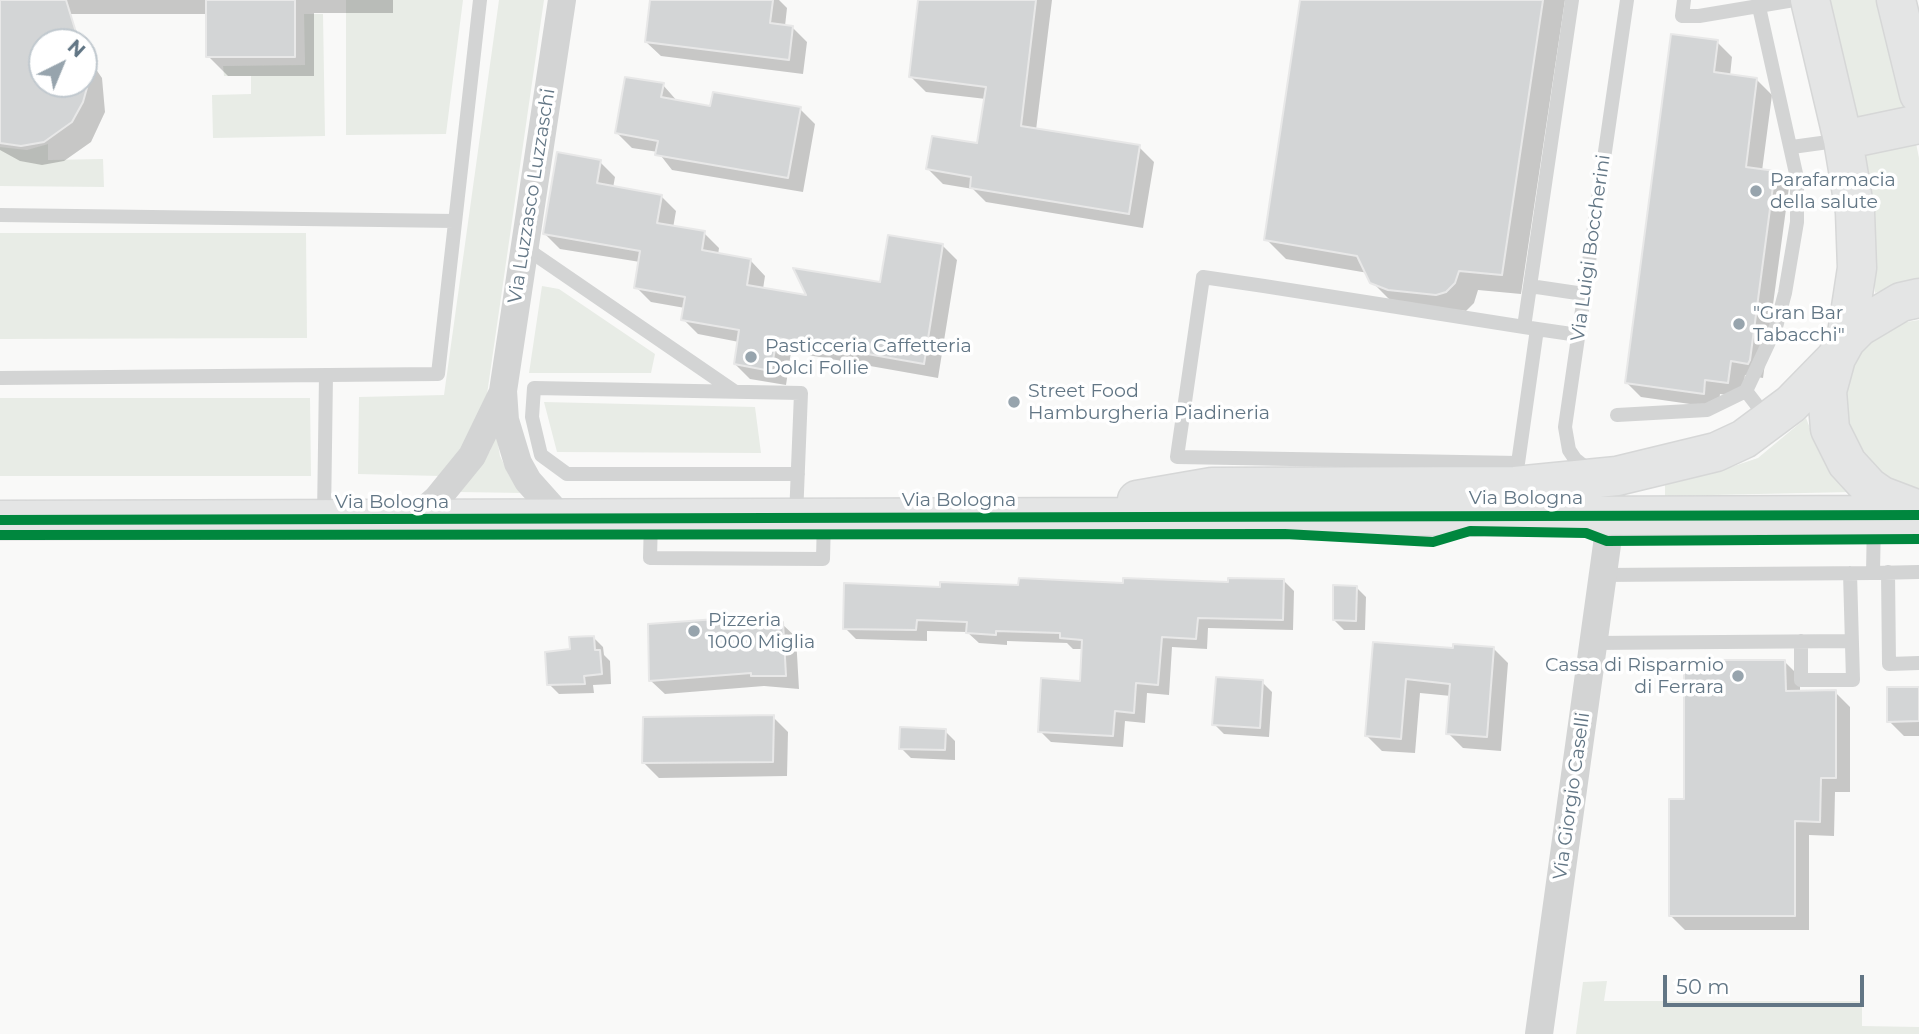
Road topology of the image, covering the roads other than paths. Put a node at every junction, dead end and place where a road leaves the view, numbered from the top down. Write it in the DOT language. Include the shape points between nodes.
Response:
graph roads {
  1 [pos="480,0"];
  2 [pos="562,0"];
  3 [pos="1572,0"];
  4 [pos="1627,0"];
  5 [pos="1684,0"];
  6 [pos="1794,0"];
  7 [pos="1810,0"];
  8 [pos="1759,7"];
  9 [pos="1905,8"];
  10 [pos="1919,94"];
  11 [pos="1919,124"];
  12 [pos="1843,140"];
  13 [pos="1792,147"];
  14 [pos="0,215"];
  15 [pos="455,221"];
  16 [pos="524,247"];
  17 [pos="1530,286"];
  18 [pos="1584,294"];
  19 [pos="1919,298"];
  20 [pos="1531,328"];
  21 [pos="1578,335"];
  22 [pos="1841,349"];
  23 [pos="326,375"];
  24 [pos="0,378"];
  25 [pos="503,391"];
  26 [pos="734,391"];
  27 [pos="1746,391"];
  28 [pos="1617,415"];
  29 [pos="1770,422"];
  30 [pos="1660,468"];
  31 [pos="798,474"];
  32 [pos="1605,478"];
  33 [pos="1919,510"];
  34 [pos="1874,515"];
  35 [pos="1919,515"];
  36 [pos="1611,516"];
  37 [pos="1075,517"];
  38 [pos="810,518"];
  39 [pos="562,519"];
  40 [pos="0,520"];
  41 [pos="324,520"];
  42 [pos="414,520"];
  43 [pos="1919,572"];
  44 [pos="1850,573"];
  45 [pos="1881,573"];
  46 [pos="1602,575"];
  47 [pos="1852,640"];
  48 [pos="1801,641"];
  49 [pos="1593,643"];
  50 [pos="1919,663"];
  51 [pos="1539,1034"];
  1 -- 15 [label="lane"];
  2 -- 16 [label="street, Via Luzzasco Luzzaschi"];
  3 -- 17 [label="lane"];
  4 -- 18 [label="lane, Via Luigi Boccherini"];
  5 -- 8 [label="lane" via="1682,16"];
  6 -- 8 [label="lane"];
  7 -- 12 [label="main road"];
  8 -- 13 [label="lane"];
  9 -- 10 [label="main road"];
  11 -- 12 [label="main road"];
  12 -- 13 [label="lane"];
  12 -- 22 [label="main road" via="1857,268"];
  13 -- 27 [label="lane" via="1797,178 1793,253 1776,327"];
  14 -- 15 [label="lane"];
  15 -- 23 [label="lane" via="438,374"];
  16 -- 25 [label="street, Via Luzzasco Luzzaschi"];
  16 -- 26 [label="lane"];
  17 -- 18 [label="lane"];
  17 -- 20 [label="lane"];
  18 -- 21 [label="lane, Via Luigi Boccherini"];
  19 -- 22 [label="main road, Via Bologna" via="1874,316"];
  20 -- 20 [label="lane" via="1518,463 1177,457 1203,277"];
  20 -- 21 [label="lane"];
  21 -- 32 [label="lane, Via Luigi Boccherini" via="1566,439 1575,459"];
  22 -- 29 [label="main road, Via Bologna"];
  22 -- 33 [label="main road" via="1827,391 1835,442 1869,487"];
  23 -- 24 [label="lane"];
  23 -- 41 [label="lane"];
  25 -- 39 [label="street, Via Luzzasco Luzzaschi" via="505,419 518,463"];
  25 -- 42 [label="street, Via Luzzasco Luzzaschi" via="472,456"];
  26 -- 31 [label="lane" via="801,393"];
  26 -- 31 [label="lane" via="534,387 532,417 541,454 566,474"];
  27 -- 28 [label="lane" via="1707,410"];
  27 -- 29 [label="lane"];
  29 -- 30 [label="main road, Via Bologna" via="1716,452"];
  30 -- 32 [label="main road, Via Bologna"];
  30 -- 36 [label="main road, Via Bologna" via="1625,491"];
  31 -- 38 [label="lane"];
  32 -- 37 [label="main road, Via Bologna" via="1515,486 1212,488 1130,501"];
  34 -- 35 [label="main road, Via Bologna"];
  34 -- 36 [label="main road, Via Bologna"];
  34 -- 45 [label="lane"];
  36 -- 37 [label="main road, Via Bologna"];
  36 -- 46 [label="street, Via Giorgio Caselli"];
  37 -- 38 [label="main road, Via Bologna"];
  38 -- 39 [label="main road, Via Bologna"];
  39 -- 42 [label="main road, Via Bologna"];
  40 -- 41 [label="main road, Via Bologna"];
  41 -- 42 [label="main road, Via Bologna"];
  43 -- 45 [label="lane"];
  44 -- 45 [label="lane"];
  44 -- 46 [label="lane"];
  44 -- 47 [label="lane"];
  45 -- 50 [label="lane" via="1889,664"];
  46 -- 49 [label="street, Via Giorgio Caselli"];
  47 -- 48 [label="lane"];
  47 -- 48 [label="lane" via="1853,680 1801,680"];
  48 -- 49 [label="lane"];
  49 -- 51 [label="street, Via Giorgio Caselli"];
}
